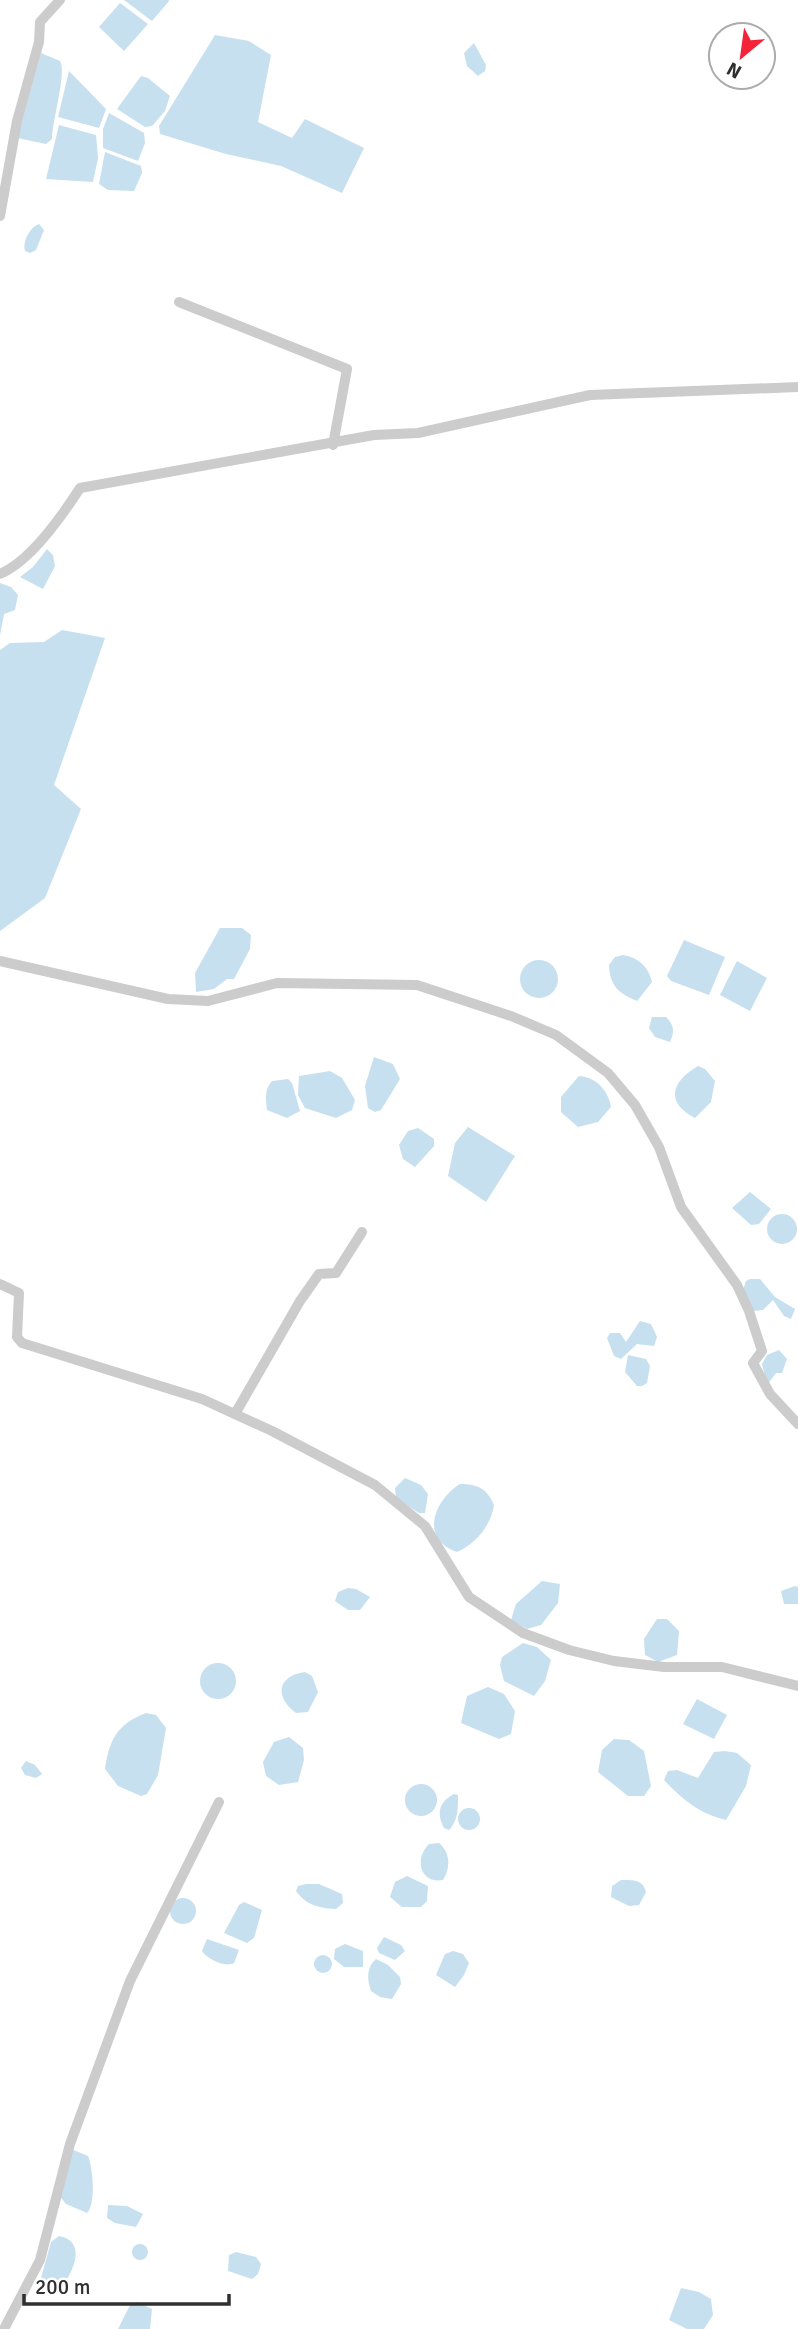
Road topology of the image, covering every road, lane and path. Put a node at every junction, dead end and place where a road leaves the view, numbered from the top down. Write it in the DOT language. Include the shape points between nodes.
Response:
graph roads {
  1 [pos="60,0"];
  2 [pos="0,216"];
  3 [pos="179,302"];
  4 [pos="798,387"];
  5 [pos="333,445"];
  6 [pos="0,574"];
  7 [pos="0,961"];
  8 [pos="362,1232"];
  9 [pos="0,1284"];
  10 [pos="235,1413"];
  11 [pos="798,1423"];
  12 [pos="798,1686"];
  13 [pos="219,1802"];
  14 [pos="4,2329"];
  1 -- 2 [label="street" via="40,22"];
  3 -- 5 [label="street" via="347,369"];
  4 -- 5 [label="street" via="590,395 418,433 374,435"];
  5 -- 6 [label="street" via="80,488 60,519 24,557"];
  7 -- 11 [label="street" via="168,999 208,1002 277,983 417,985 556,1035 608,1073 635,1105 659,1147 681,1207 737,1285 749,1311 762,1350 753,1363 770,1394"];
  8 -- 10 [label="street" via="336,1273 319,1274 300,1301"];
  9 -- 10 [label="street" via="19,1293 17,1338 22,1343"];
  10 -- 12 [label="street" via="375,1485 425,1526 469,1597 523,1633 614,1661 722,1667"];
  13 -- 14 [label="street" via="125,1992 70,2144 40,2260"];
}
